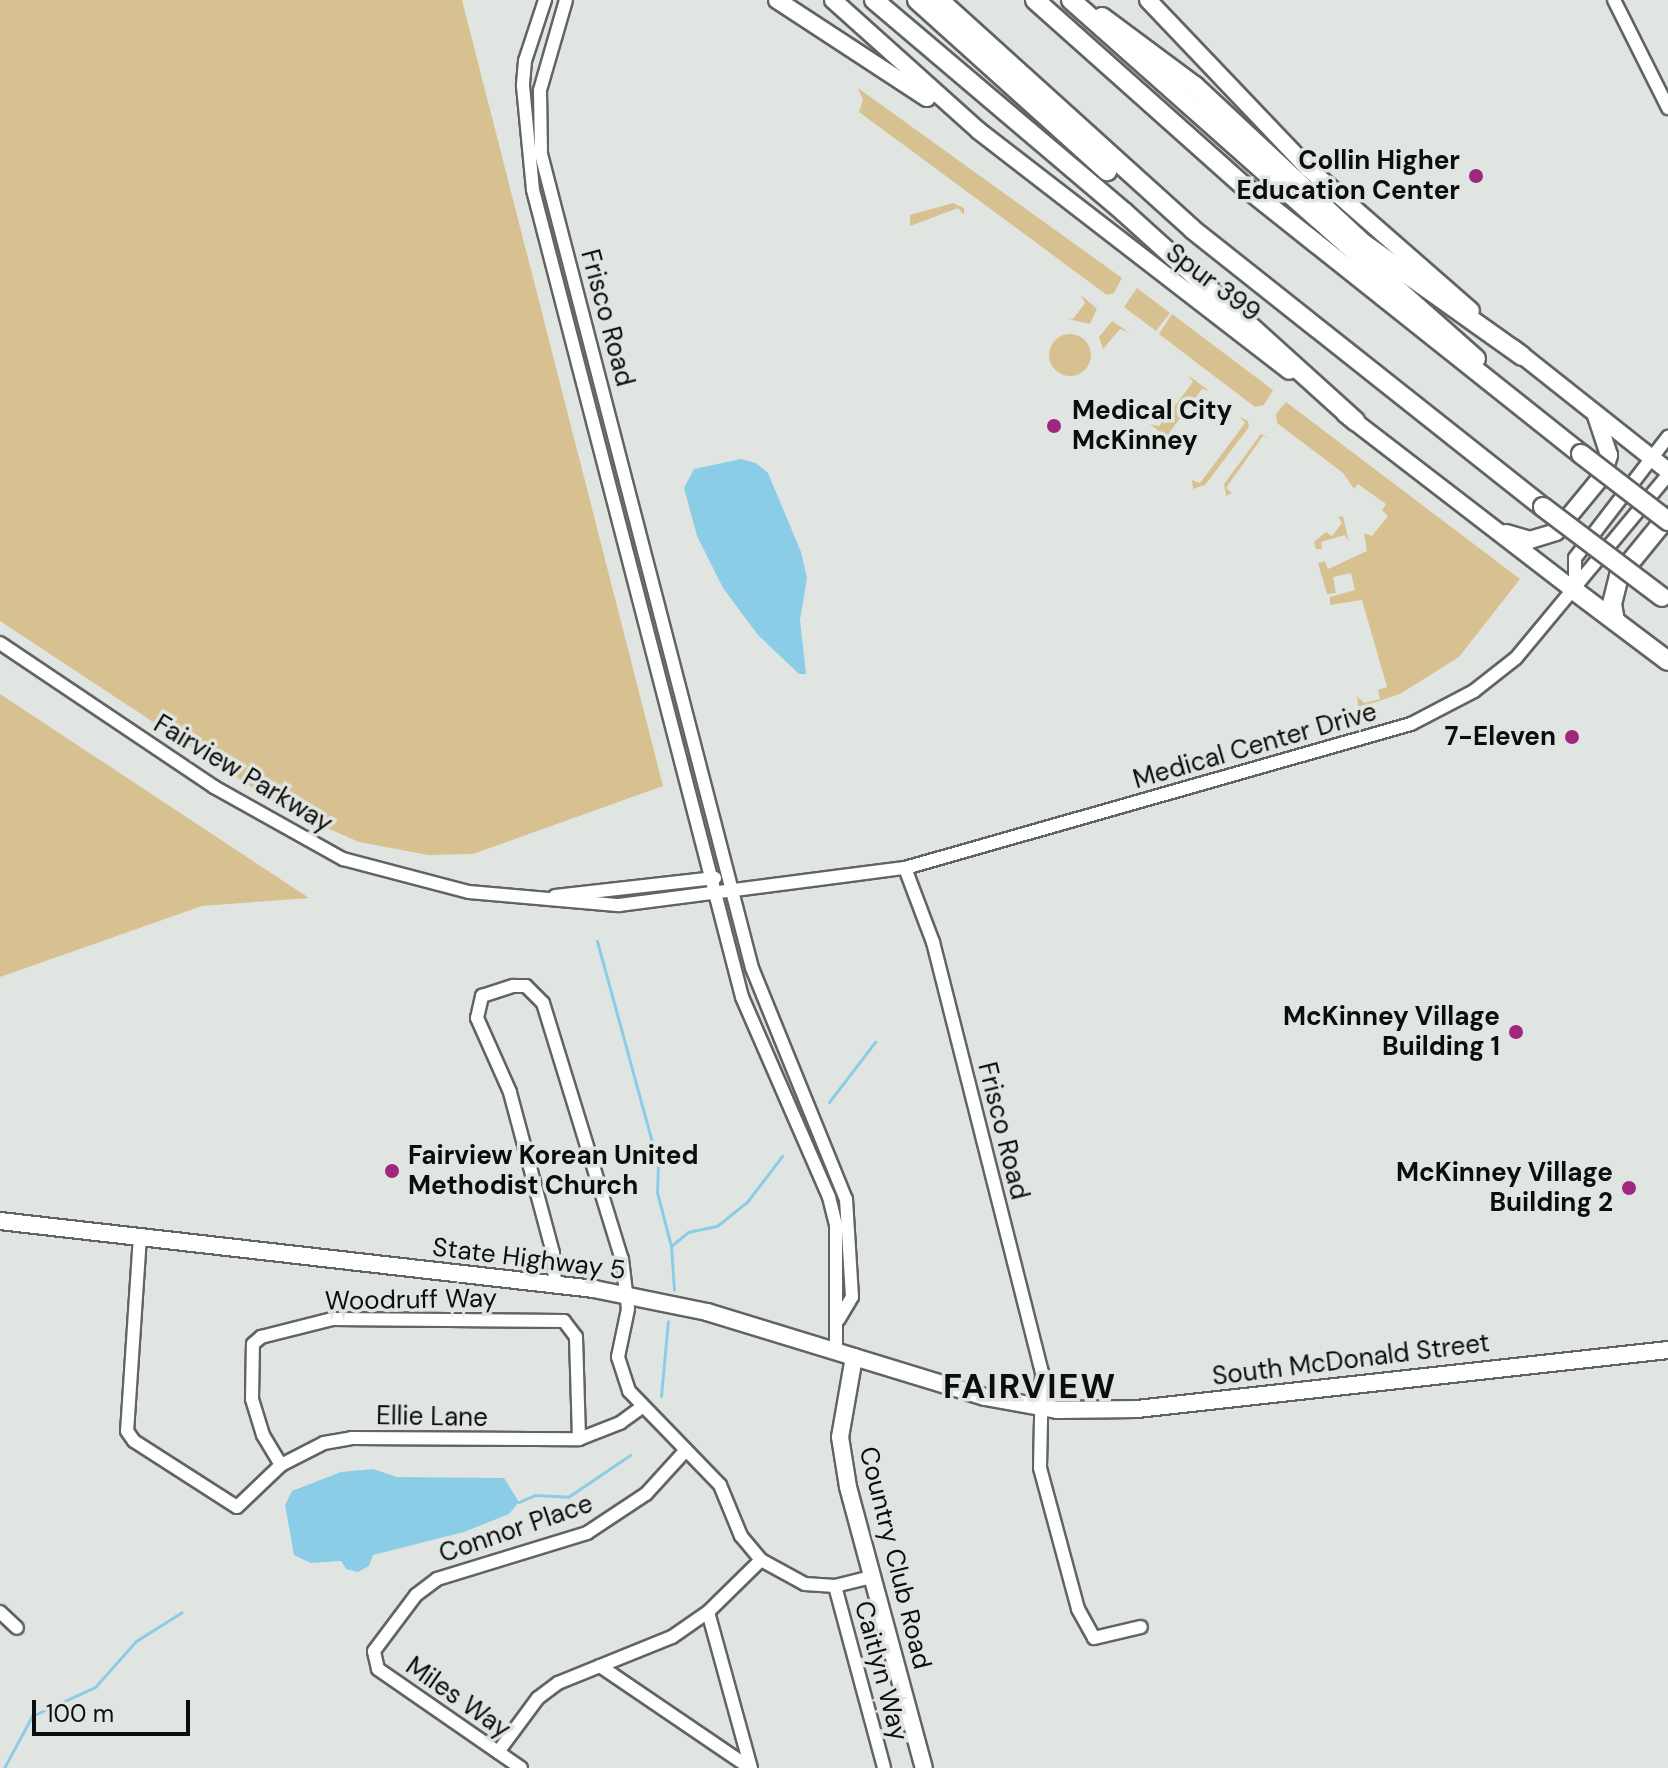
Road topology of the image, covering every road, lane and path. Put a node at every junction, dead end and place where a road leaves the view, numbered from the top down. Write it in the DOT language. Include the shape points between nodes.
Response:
graph roads {
  1 [pos="545,0"];
  2 [pos="566,0"];
  3 [pos="777,0"];
  4 [pos="833,0"];
  5 [pos="874,0"];
  6 [pos="917,0"];
  7 [pos="939,0"];
  8 [pos="1035,0"];
  9 [pos="1071,0"];
  10 [pos="1078,0"];
  11 [pos="1148,0"];
  12 [pos="1158,0"];
  13 [pos="1614,0"];
  14 [pos="1189,41"];
  15 [pos="1667,105"];
  16 [pos="979,131"];
  17 [pos="526,154"];
  18 [pos="541,154"];
  19 [pos="1192,229"];
  20 [pos="1522,356"];
  21 [pos="1594,412"];
  22 [pos="1355,421"];
  23 [pos="1551,430"];
  24 [pos="1668,437"];
  25 [pos="616,441"];
  26 [pos="599,446"];
  27 [pos="1652,459"];
  28 [pos="1668,473"];
  29 [pos="1668,519"];
  30 [pos="1497,531"];
  31 [pos="1575,591"];
  32 [pos="1665,599"];
  33 [pos="1615,621"];
  34 [pos="0,643"];
  35 [pos="1668,661"];
  36 [pos="683,693"];
  37 [pos="665,697"];
  38 [pos="905,868"];
  39 [pos="711,876"];
  40 [pos="733,892"];
  41 [pos="716,894"];
  42 [pos="532,898"];
  43 [pos="807,1099"];
  44 [pos="792,1105"];
  45 [pos="0,1221"];
  46 [pos="140,1236"];
  47 [pos="555,1283"];
  48 [pos="628,1295"];
  49 [pos="839,1319"];
  50 [pos="1668,1350"];
  51 [pos="836,1352"];
  52 [pos="854,1357"];
  53 [pos="642,1407"];
  54 [pos="1040,1407"];
  55 [pos="579,1439"];
  56 [pos="686,1450"];
  57 [pos="281,1465"];
  58 [pos="761,1560"];
  59 [pos="872,1577"];
  60 [pos="835,1586"];
  61 [pos="0,1612"];
  62 [pos="708,1612"];
  63 [pos="1141,1627"];
  64 [pos="17,1628"];
  65 [pos="373,1660"];
  66 [pos="600,1666"];
  67 [pos="498,1752"];
  68 [pos="521,1768"];
  69 [pos="750,1768"];
  70 [pos="884,1768"];
  71 [pos="924,1768"];
  1 -- 17 [label="street" via="525,61 521,112"];
  2 -- 18 [label="street, Frisco Road" via="540,90"];
  3 -- 16 [label="main road"];
  4 -- 16 [label="main road, Spur 399"];
  5 -- 22 [label="highway" via="1124,212"];
  6 -- 19 [label="highway" via="1122,184"];
  7 -- 19 [label="highway"];
  8 -- 23 [label="highway" via="1244,186"];
  9 -- 23 [label="highway"];
  10 -- 20 [label="highway" via="1195,86 1363,243"];
  11 -- 14 [label="main road"];
  12 -- 14 [label="main road"];
  13 -- 15 [label="street"];
  14 -- 20 [label="main road" via="1309,169"];
  16 -- 22 [label="main road, Spur 399"];
  17 -- 18 [label="street"];
  17 -- 26 [label="street"];
  18 -- 25 [label="street, Frisco Road"];
  19 -- 32 [label="highway, bridge"];
  20 -- 21 [label="main road"];
  21 -- 27 [label="main road"];
  21 -- 30 [label="main road" via="1609,455 1603,475 1566,521 1542,539"];
  22 -- 30 [label="main road, Spur 399"];
  23 -- 29 [label="highway, bridge"];
  24 -- 27 [label="street"];
  25 -- 26 [label="street"];
  25 -- 36 [label="street, Frisco Road"];
  26 -- 37 [label="street"];
  27 -- 28 [label="main road"];
  27 -- 31 [label="street" via="1575,558"];
  28 -- 31 [label="street, Medical Center Drive"];
  29 -- 33 [label="highway" via="1619,576 1613,595"];
  30 -- 31 [label="main road, Spur 399"];
  31 -- 33 [label="highway"];
  31 -- 38 [label="street, Medical Center Drive" via="1500,672 1411,724"];
  33 -- 35 [label="highway"];
  34 -- 42 [label="street, Fairview Parkway" via="214,787 308,842 412,880"];
  36 -- 37 [label="street"];
  36 -- 40 [label="street, Frisco Road"];
  37 -- 39 [label="street"];
  38 -- 40 [label="street, Fairview Parkway"];
  38 -- 54 [label="street, Frisco Road" via="933,942 1042,1372"];
  39 -- 40 [label="street"];
  39 -- 41 [label="street"];
  39 -- 42 [label="street, Fairview Parkway"];
  40 -- 41 [label="street, Fairview Parkway"];
  40 -- 43 [label="street, Frisco Road" via="768,1015"];
  41 -- 42 [label="street, Fairview Parkway" via="619,905"];
  41 -- 44 [label="street" via="742,997"];
  43 -- 44 [label="street"];
  43 -- 49 [label="street, Frisco Road" via="851,1224 852,1297"];
  44 -- 49 [label="street" via="817,1160 836,1225"];
  45 -- 46 [label="main road, State Highway 5"];
  46 -- 47 [label="main road, State Highway 5"];
  46 -- 57 [label="street, Ellie Lane" via="127,1431 134,1441 237,1507"];
  47 -- 48 [label="main road, State Highway 5"];
  47 -- 48 [label="street" via="553,1253 510,1092 477,1018 482,996 513,986 526,986 543,1003 622,1259"];
  48 -- 51 [label="main road, State Highway 5" via="707,1312"];
  48 -- 53 [label="street" via="618,1357 629,1391"];
  49 -- 51 [label="street"];
  50 -- 54 [label="main road, South McDonald Street" via="1137,1409"];
  51 -- 52 [label="main road, State Highway 5"];
  52 -- 54 [label="main road, State Highway 5" via="975,1395"];
  52 -- 59 [label="main road, Country Club Road" via="840,1437"];
  53 -- 55 [label="street, Ellie Lane" via="620,1423"];
  53 -- 56 [label="street"];
  54 -- 63 [label="street, Frisco Road" via="1040,1468 1087,1630 1094,1638"];
  55 -- 57 [label="street, Ellie Lane" via="351,1438 324,1443"];
  55 -- 57 [label="street, Woodruff Way" via="573,1327 564,1321 332,1319 261,1337 253,1344 252,1399 263,1435"];
  56 -- 58 [label="street" via="720,1485 741,1536"];
  56 -- 65 [label="street, Connor Place" via="646,1494 587,1533 437,1579 416,1595"];
  58 -- 60 [label="street" via="798,1582"];
  58 -- 62 [label="street"];
  59 -- 60 [label="street"];
  59 -- 71 [label="main road, Country Club Road"];
  60 -- 70 [label="street, Caitlyn Way"];
  61 -- 64 [label="street"];
  62 -- 66 [label="street" via="643,1652"];
  62 -- 69 [label="street"];
  65 -- 67 [label="street, Miles Way"];
  66 -- 67 [label="street" via="578,1672 538,1698"];
  66 -- 69 [label="street"];
  67 -- 68 [label="street, Miles Way"];
}
